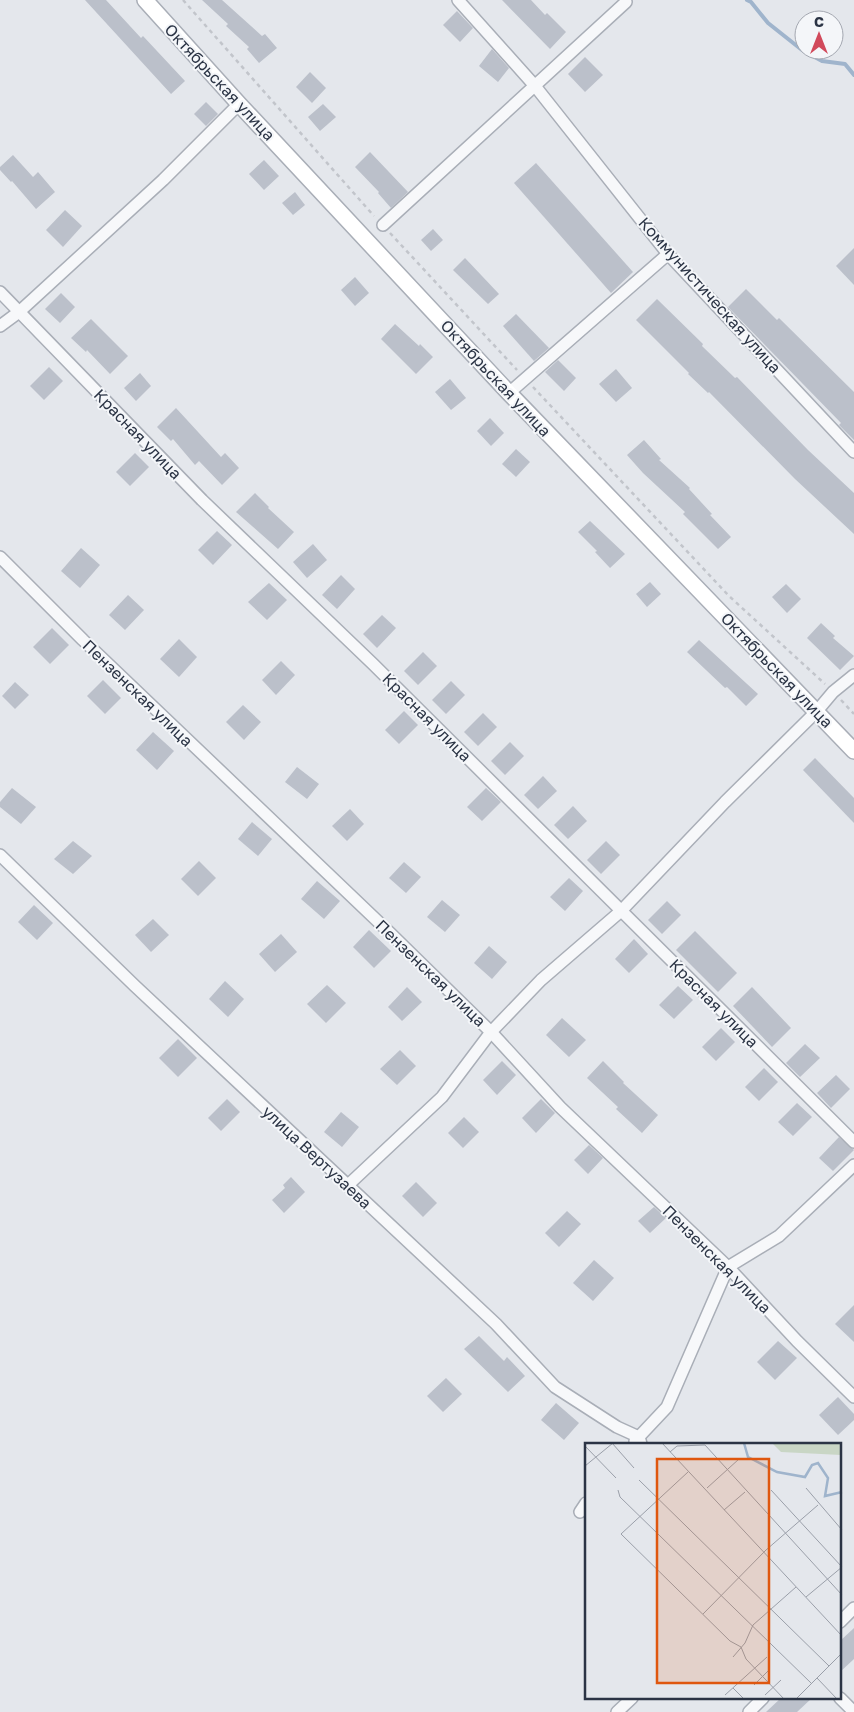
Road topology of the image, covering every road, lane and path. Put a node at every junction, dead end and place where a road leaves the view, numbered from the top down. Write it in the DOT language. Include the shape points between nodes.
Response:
graph roads {
  1 [pos="144,0"];
  2 [pos="183,0"];
  3 [pos="458,0"];
  4 [pos="626,2"];
  5 [pos="535,86"];
  6 [pos="239,104"];
  7 [pos="383,225"];
  8 [pos="668,254"];
  9 [pos="0,292"];
  10 [pos="19,312"];
  11 [pos="0,326"];
  12 [pos="524,378"];
  13 [pos="509,392"];
  14 [pos="854,452"];
  15 [pos="0,557"];
  16 [pos="854,675"];
  17 [pos="833,692"];
  18 [pos="817,711"];
  19 [pos="854,714"];
  20 [pos="854,751"];
  21 [pos="0,855"];
  22 [pos="621,911"];
  23 [pos="492,1032"];
  24 [pos="854,1142"];
  25 [pos="854,1165"];
  26 [pos="347,1186"];
  27 [pos="728,1267"];
  28 [pos="854,1397"];
  29 [pos="637,1442"];
  30 [pos="854,1608"];
  31 [pos="842,1620"];
  32 [pos="630,1700"];
  33 [pos="761,1700"];
  34 [pos="842,1700"];
  35 [pos="617,1712"];
  36 [pos="749,1712"];
  37 [pos="854,1712"];
  1 -- 6 [label="main road, Октябрьская улица"];
  2 -- 7 [label="path"];
  3 -- 5 [label="street, Коммунистическая улица"];
  4 -- 5 [label="street"];
  5 -- 7 [label="street"];
  5 -- 8 [label="street, Коммунистическая улица"];
  6 -- 10 [label="street" via="163,180"];
  6 -- 13 [label="main road, Октябрьская улица"];
  7 -- 12 [label="path"];
  8 -- 12 [label="street"];
  8 -- 14 [label="street, Коммунистическая улица"];
  9 -- 10 [label="street, Красная улица"];
  10 -- 11 [label="street"];
  10 -- 22 [label="street, Красная улица" via="202,500 373,664"];
  12 -- 13 [label="street"];
  12 -- 17 [label="path" via="729,596"];
  13 -- 18 [label="main road, Октябрьская улица"];
  15 -- 23 [label="street, Пензенская улица"];
  16 -- 17 [label="street"];
  17 -- 18 [label="street"];
  17 -- 19 [label="path"];
  18 -- 20 [label="main road, Октябрьская улица"];
  18 -- 22 [label="street"];
  21 -- 26 [label="street, улица Вертузаева"];
  22 -- 23 [label="street" via="541,980"];
  22 -- 24 [label="street, Красная улица"];
  23 -- 26 [label="street" via="442,1097"];
  23 -- 27 [label="street, Пензенская улица" via="560,1106"];
  25 -- 27 [label="street" via="779,1236"];
  26 -- 29 [label="street, улица Вертузаева" via="496,1324 555,1388"];
  27 -- 28 [label="street, Пензенская улица"];
  27 -- 29 [label="street" via="667,1407"];
  30 -- 31 [label="street"];
  32 -- 35 [label="street"];
  33 -- 36 [label="street"];
  34 -- 37 [label="street"];
}
